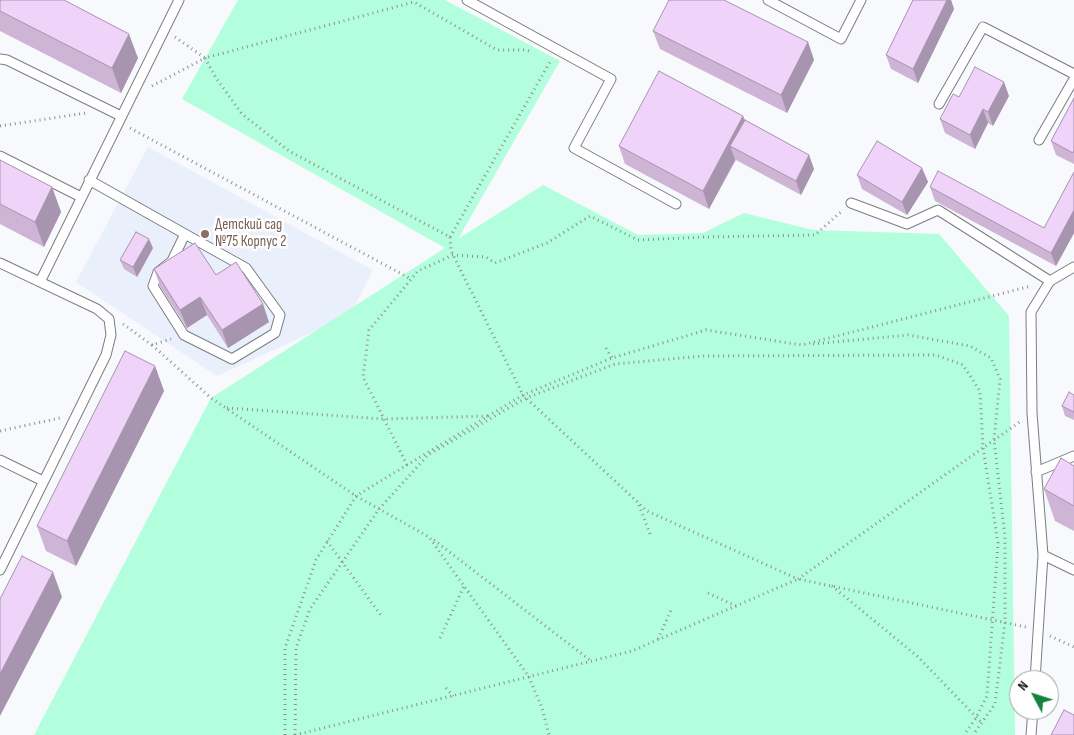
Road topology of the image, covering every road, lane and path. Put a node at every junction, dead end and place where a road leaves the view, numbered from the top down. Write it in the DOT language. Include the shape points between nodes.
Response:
graph roads {
  1 [pos="179,0"];
  2 [pos="467,0"];
  3 [pos="768,0"];
  4 [pos="861,0"];
  5 [pos="164,30"];
  6 [pos="534,53"];
  7 [pos="552,57"];
  8 [pos="205,58"];
  9 [pos="0,59"];
  10 [pos="1074,74"];
  11 [pos="1074,79"];
  12 [pos="131,97"];
  13 [pos="940,104"];
  14 [pos="108,110"];
  15 [pos="120,119"];
  16 [pos="0,126"];
  17 [pos="1039,140"];
  18 [pos="0,156"];
  19 [pos="89,180"];
  20 [pos="81,196"];
  21 [pos="851,203"];
  22 [pos="676,204"];
  23 [pos="185,234"];
  24 [pos="450,237"];
  25 [pos="453,255"];
  26 [pos="0,263"];
  27 [pos="1074,267"];
  28 [pos="411,279"];
  29 [pos="1050,281"];
  30 [pos="40,282"];
  31 [pos="109,318"];
  32 [pos="184,335"];
  33 [pos="152,345"];
  34 [pos="802,345"];
  35 [pos="606,348"];
  36 [pos="612,358"];
  37 [pos="524,397"];
  38 [pos="225,407"];
  39 [pos="1032,413"];
  40 [pos="76,414"];
  41 [pos="488,416"];
  42 [pos="384,419"];
  43 [pos="0,431"];
  44 [pos="994,440"];
  45 [pos="983,448"];
  46 [pos="1074,456"];
  47 [pos="0,460"];
  48 [pos="406,465"];
  49 [pos="1036,472"];
  50 [pos="43,481"];
  51 [pos="356,496"];
  52 [pos="638,503"];
  53 [pos="379,509"];
  54 [pos="650,534"];
  55 [pos="429,537"];
  56 [pos="327,541"];
  57 [pos="1043,555"];
  58 [pos="341,562"];
  59 [pos="0,570"];
  60 [pos="1074,570"];
  61 [pos="798,579"];
  62 [pos="464,586"];
  63 [pos="832,586"];
  64 [pos="708,593"];
  65 [pos="736,606"];
  66 [pos="672,608"];
  67 [pos="382,617"];
  68 [pos="992,620"];
  69 [pos="1005,622"];
  70 [pos="1039,630"];
  71 [pos="440,638"];
  72 [pos="657,640"];
  73 [pos="1074,647"];
  74 [pos="591,661"];
  75 [pos="1036,670"];
  76 [pos="529,677"];
  77 [pos="446,688"];
  78 [pos="453,696"];
  79 [pos="976,718"];
  80 [pos="1032,720"];
  81 [pos="982,724"];
  82 [pos="285,735"];
  83 [pos="294,735"];
  84 [pos="549,735"];
  85 [pos="964,735"];
  86 [pos="973,735"];
  87 [pos="1031,735"];
  1 -- 5 [label="lane"];
  2 -- 22 [label="lane" via="611,79 574,148"];
  3 -- 4 [label="lane" via="841,39"];
  5 -- 8 [label="path"];
  5 -- 12 [label="lane"];
  6 -- 8 [label="path" via="497,50 414,2"];
  7 -- 24 [label="path"];
  8 -- 12 [label="path"];
  8 -- 24 [label="path" via="242,114 289,151"];
  9 -- 14 [label="lane"];
  10 -- 13 [label="lane" via="983,27"];
  11 -- 17 [label="lane"];
  12 -- 15 [label="lane"];
  14 -- 15 [label="lane"];
  14 -- 16 [label="path"];
  15 -- 19 [label="lane"];
  15 -- 28 [label="path"];
  18 -- 20 [label="lane"];
  19 -- 20 [label="lane"];
  19 -- 23 [label="lane"];
  20 -- 30 [label="lane"];
  21 -- 25 [label="path" via="815,235 638,240 590,216 547,243 495,263 486,257"];
  21 -- 29 [label="lane" via="907,224 938,210"];
  23 -- 32 [label="lane" via="172,261 158,272 153,286"];
  23 -- 32 [label="lane" via="246,268 280,315 275,333 232,359"];
  24 -- 25 [label="path"];
  25 -- 28 [label="path" via="418,271"];
  25 -- 37 [label="path"];
  26 -- 30 [label="lane"];
  27 -- 29 [label="lane"];
  28 -- 42 [label="path" via="369,330 363,377"];
  29 -- 34 [label="path"];
  29 -- 39 [label="lane" via="1031,312"];
  30 -- 31 [label="lane"];
  31 -- 33 [label="path" via="119,321"];
  31 -- 40 [label="lane" via="111,335 106,355"];
  32 -- 33 [label="path"];
  33 -- 38 [label="path"];
  34 -- 36 [label="path" via="706,330"];
  34 -- 44 [label="path" via="908,336 970,346 991,358 1000,378"];
  35 -- 36 [label="path"];
  36 -- 37 [label="path"];
  37 -- 41 [label="path"];
  37 -- 45 [label="path" via="615,364 703,356 936,355 963,365 980,391"];
  37 -- 52 [label="path"];
  37 -- 53 [label="path" via="428,455"];
  38 -- 42 [label="path"];
  38 -- 51 [label="path"];
  39 -- 44 [label="path"];
  39 -- 49 [label="lane"];
  40 -- 43 [label="path"];
  40 -- 50 [label="lane"];
  41 -- 42 [label="path"];
  41 -- 48 [label="path"];
  42 -- 48 [label="path"];
  44 -- 45 [label="path"];
  44 -- 69 [label="path" via="1005,538"];
  45 -- 61 [label="path"];
  45 -- 68 [label="path" via="998,543"];
  46 -- 49 [label="lane"];
  47 -- 50 [label="lane"];
  48 -- 51 [label="path"];
  49 -- 57 [label="lane"];
  50 -- 59 [label="lane"];
  51 -- 53 [label="path"];
  51 -- 56 [label="path"];
  52 -- 54 [label="path"];
  52 -- 61 [label="path" via="647,511"];
  53 -- 55 [label="path"];
  53 -- 58 [label="path"];
  55 -- 62 [label="path"];
  55 -- 74 [label="path"];
  56 -- 58 [label="path"];
  56 -- 82 [label="path" via="316,560 285,648"];
  57 -- 60 [label="lane"];
  57 -- 70 [label="lane"];
  58 -- 67 [label="path"];
  58 -- 83 [label="path" via="310,609 296,648"];
  61 -- 63 [label="path"];
  61 -- 65 [label="path"];
  62 -- 71 [label="path"];
  62 -- 76 [label="path"];
  63 -- 68 [label="path"];
  63 -- 79 [label="path" via="916,656"];
  64 -- 65 [label="path"];
  65 -- 72 [label="path"];
  66 -- 72 [label="path"];
  68 -- 69 [label="path"];
  68 -- 79 [label="path" via="987,696"];
  69 -- 70 [label="path"];
  69 -- 81 [label="path" via="995,704"];
  70 -- 73 [label="path"];
  70 -- 75 [label="lane"];
  72 -- 74 [label="path" via="632,651"];
  74 -- 76 [label="path"];
  76 -- 78 [label="path"];
  76 -- 84 [label="path"];
  77 -- 78 [label="path"];
  78 -- 83 [label="path"];
  79 -- 81 [label="path"];
  79 -- 85 [label="path"];
  80 -- 87 [label="lane"];
  81 -- 86 [label="path"];
}
